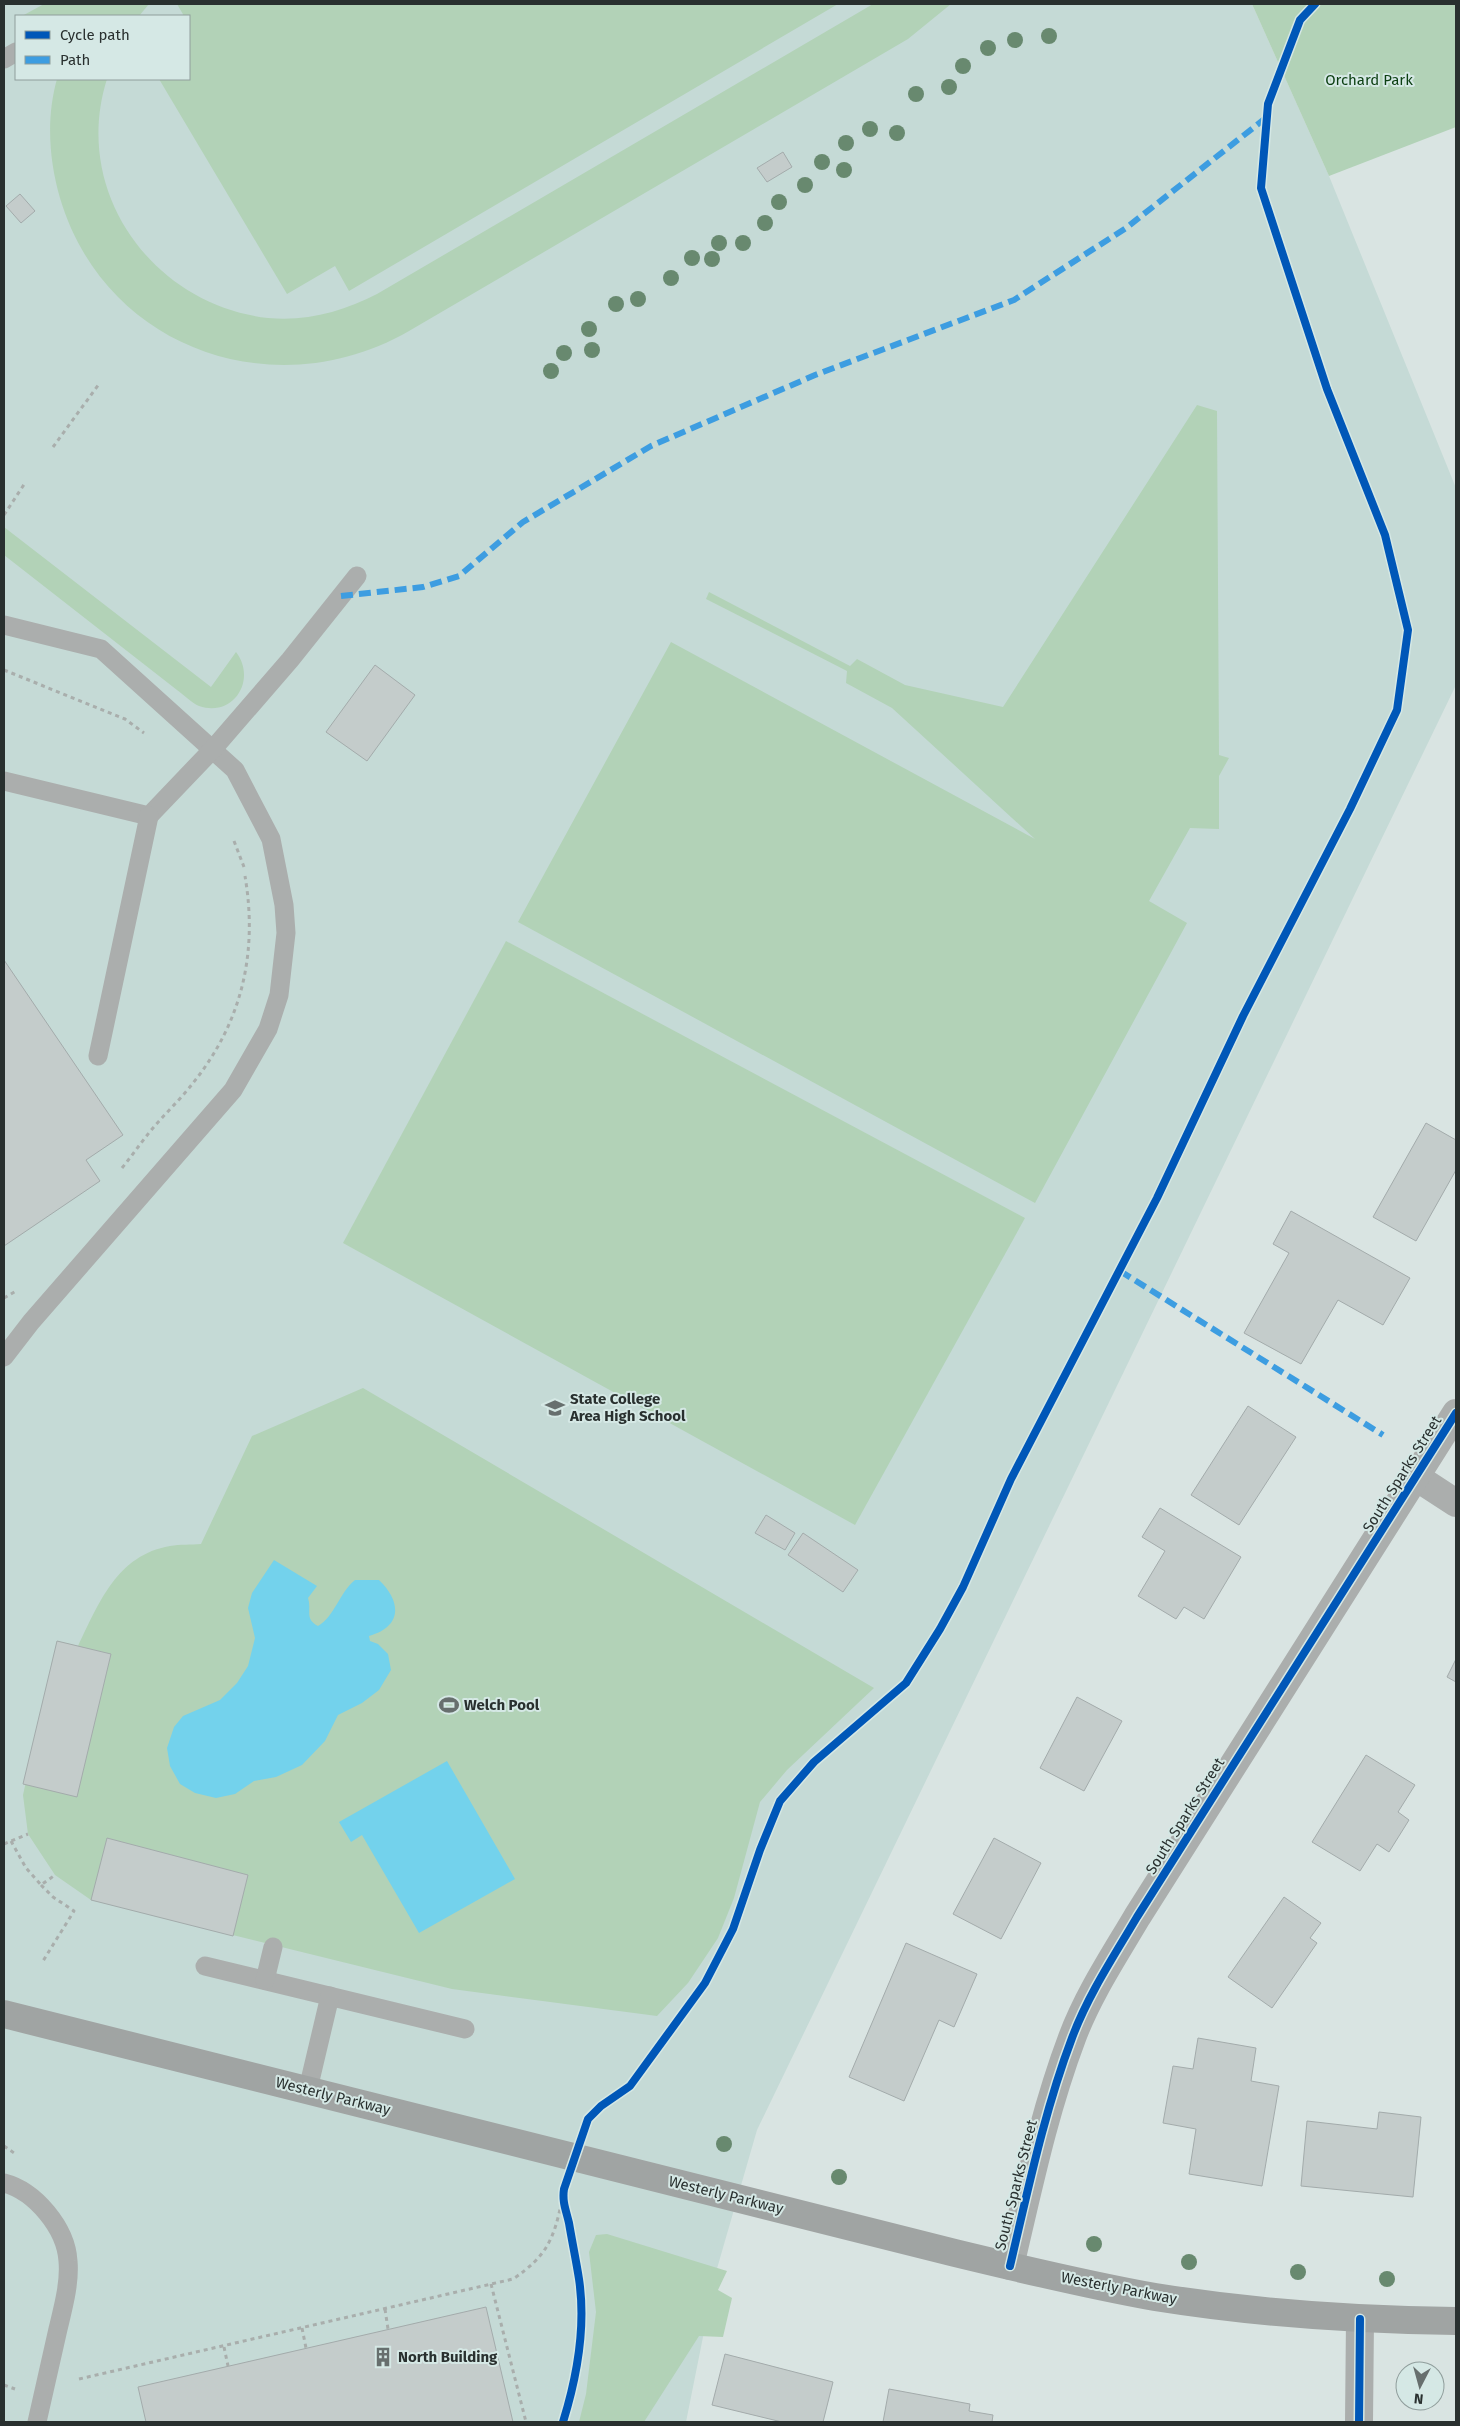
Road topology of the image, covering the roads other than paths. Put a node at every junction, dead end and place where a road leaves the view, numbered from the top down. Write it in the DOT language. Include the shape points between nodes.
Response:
graph roads {
  1 [pos="15,53"];
  2 [pos="4,59"];
  3 [pos="357,576"];
  4 [pos="4,625"];
  5 [pos="213,748"];
  6 [pos="4,781"];
  7 [pos="149,816"];
  8 [pos="98,1056"];
  9 [pos="4,1357"];
  10 [pos="1456,1413"];
  11 [pos="1416,1477"];
  12 [pos="1456,1502"];
  13 [pos="273,1947"];
  14 [pos="205,1966"];
  15 [pos="265,1980"];
  16 [pos="330,1996"];
  17 [pos="4,2014"];
  18 [pos="465,2029"];
  19 [pos="308,2089"];
  20 [pos="4,2183"];
  21 [pos="1010,2266"];
  22 [pos="1360,2319"];
  23 [pos="1456,2321"];
  24 [pos="37,2422"];
  25 [pos="1358,2422"];
  1 -- 2 [label="lane"];
  3 -- 5 [label="lane" via="290,660"];
  4 -- 5 [label="lane" via="101,648"];
  5 -- 7 [label="lane"];
  5 -- 9 [label="lane" via="234,770 252,802 271,840 279,874 286,933 279,995 268,1029 233,1090"];
  6 -- 7 [label="lane"];
  7 -- 8 [label="lane"];
  10 -- 11 [label="street, South Sparks Street"];
  11 -- 12 [label="street"];
  11 -- 21 [label="street, South Sparks Street" via="1097,1984 1072,2037 1054,2093"];
  13 -- 15 [label="lane"];
  14 -- 15 [label="lane"];
  15 -- 16 [label="lane"];
  16 -- 18 [label="lane"];
  16 -- 19 [label="lane"];
  17 -- 19 [label="main road, Westerly Parkway"];
  19 -- 21 [label="main road, Westerly Parkway"];
  20 -- 24 [label="lane" via="17,2186 39,2202 58,2229 68,2260 64,2302"];
  21 -- 22 [label="main road, Westerly Parkway" via="1156,2297"];
  22 -- 23 [label="main road, Westerly Parkway"];
  22 -- 25 [label="street"];
}
